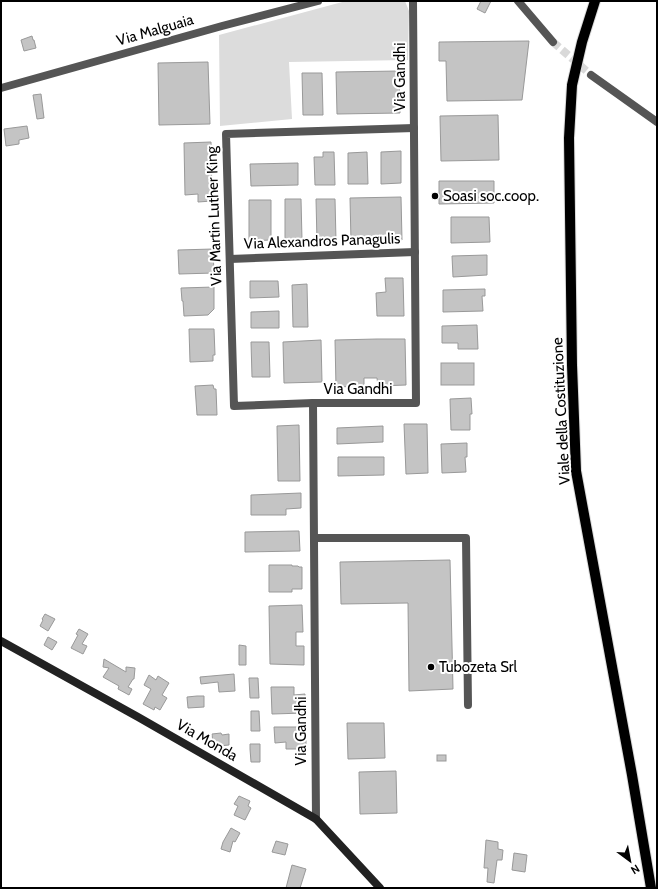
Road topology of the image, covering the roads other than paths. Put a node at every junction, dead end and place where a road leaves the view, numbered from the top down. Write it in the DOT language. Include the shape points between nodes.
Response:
graph roads {
  1 [pos="318,1"];
  2 [pos="413,1"];
  3 [pos="518,1"];
  4 [pos="594,1"];
  5 [pos="553,42"];
  6 [pos="591,74"];
  7 [pos="1,88"];
  8 [pos="657,122"];
  9 [pos="414,128"];
  10 [pos="415,252"];
  11 [pos="230,259"];
  12 [pos="313,404"];
  13 [pos="314,538"];
  14 [pos="1,641"];
  15 [pos="468,705"];
  16 [pos="316,819"];
  17 [pos="380,888"];
  18 [pos="651,888"];
  1 -- 7 [label="street, Via Malguaia"];
  2 -- 9 [label="street, Via Gandhi"];
  3 -- 5 [label="street"];
  4 -- 18 [label="main road, Viale della Costituzione" via="572,85 569,138 576,471"];
  6 -- 8 [label="street"];
  9 -- 10 [label="street, Via Gandhi"];
  9 -- 11 [label="street, Via Martin Luther King" via="226,134"];
  10 -- 11 [label="street, Via Alexandros Panagulis"];
  10 -- 12 [label="street, Via Gandhi" via="416,403"];
  11 -- 12 [label="street, Via Martin Luther King" via="234,406"];
  12 -- 13 [label="street, Via Gandhi"];
  13 -- 15 [label="street" via="466,538"];
  13 -- 16 [label="street, Via Gandhi"];
  14 -- 16 [label="main road, Via Monda"];
  16 -- 17 [label="main road, Via Monda"];
}
